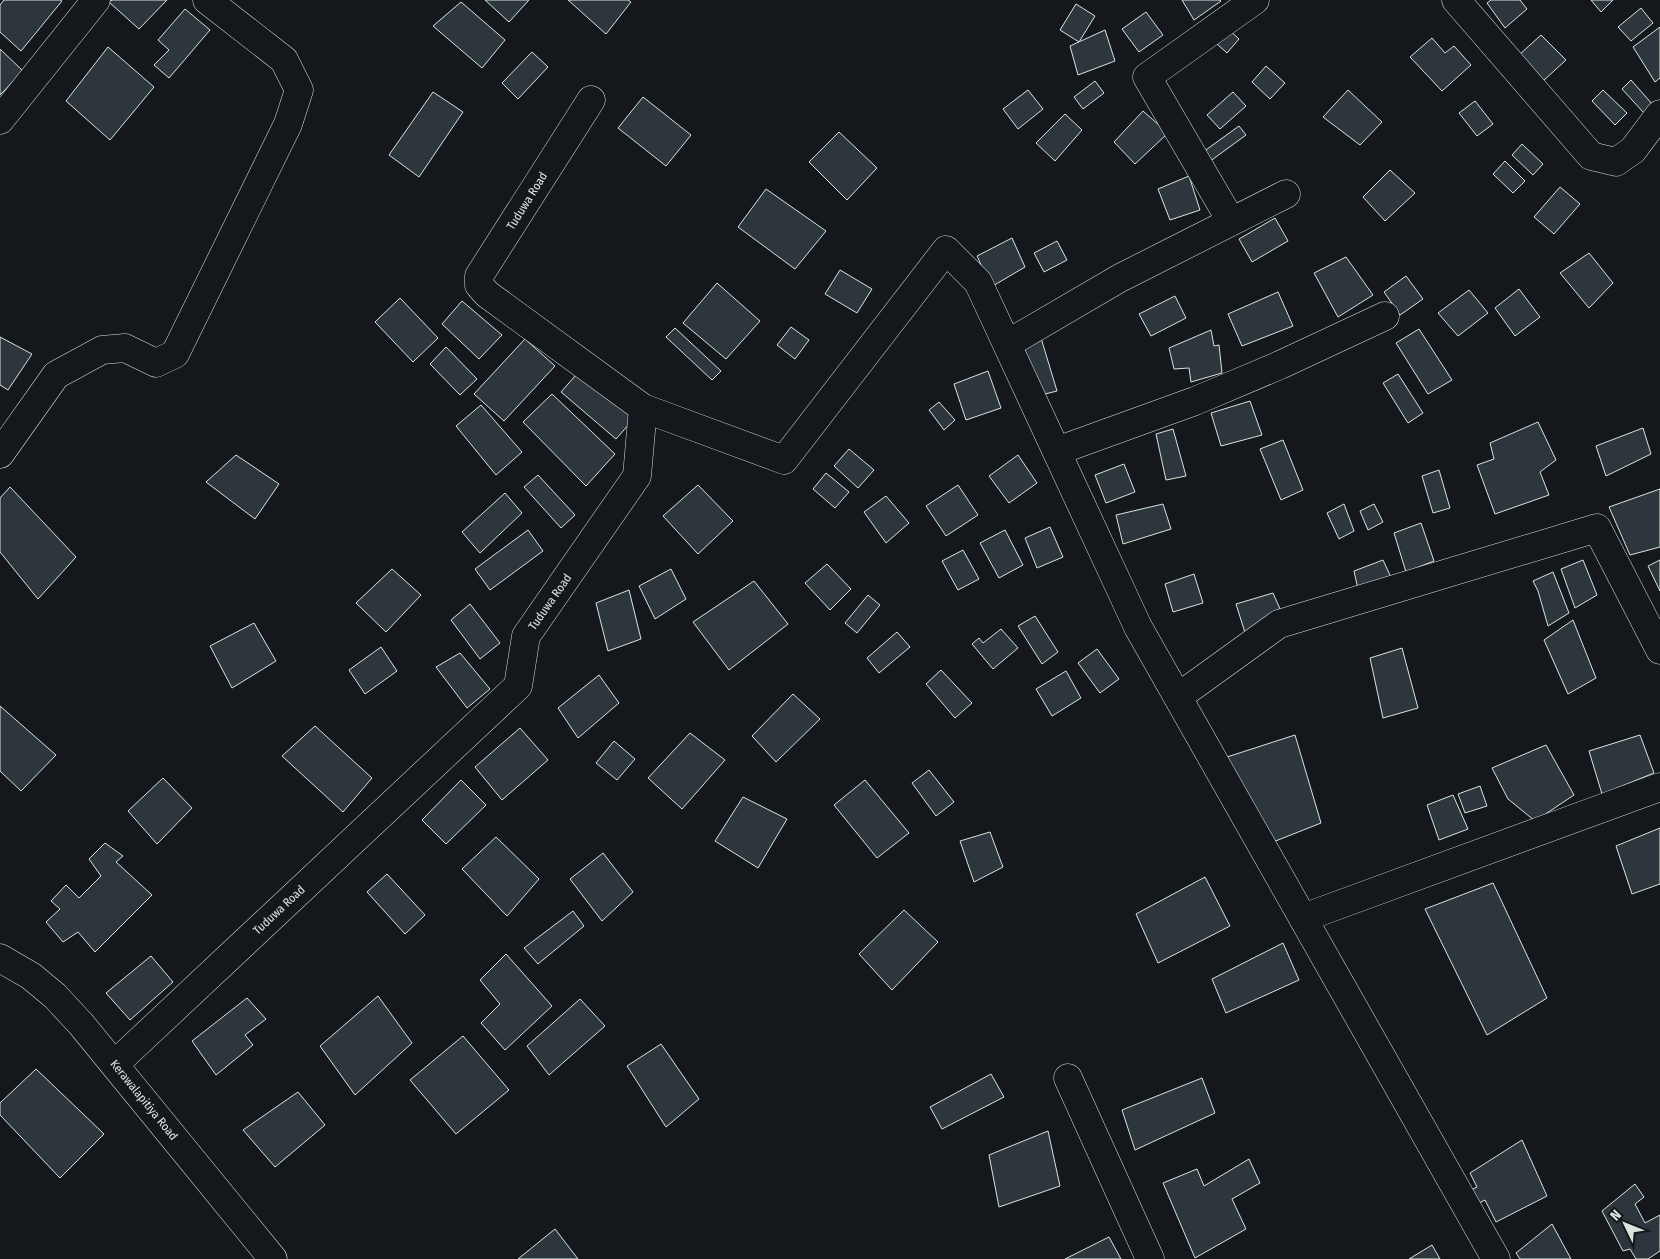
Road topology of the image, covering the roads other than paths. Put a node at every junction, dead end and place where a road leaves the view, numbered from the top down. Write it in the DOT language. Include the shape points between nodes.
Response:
graph roads {
  1 [pos="96,0"];
  2 [pos="207,0"];
  3 [pos="1254,0"];
  4 [pos="1456,0"];
  5 [pos="591,100"];
  6 [pos="1660,114"];
  7 [pos="0,120"];
  8 [pos="1286,194"];
  9 [pos="1231,221"];
  10 [pos="1385,316"];
  11 [pos="1007,344"];
  12 [pos="643,408"];
  13 [pos="1057,451"];
  14 [pos="0,454"];
  15 [pos="1660,650"];
  16 [pos="1178,697"];
  17 [pos="1660,787"];
  18 [pos="1303,918"];
  19 [pos="0,958"];
  20 [pos="115,1064"];
  21 [pos="1068,1078"];
  22 [pos="273,1259"];
  23 [pos="1150,1259"];
  24 [pos="1496,1259"];
  1 -- 7 [label="street"];
  2 -- 14 [label="street" via="284,60 299,90 288,124 175,354 156,363 125,348 102,350 56,375"];
  3 -- 9 [label="street" via="1147,77"];
  4 -- 6 [label="street" via="1591,156 1616,162 1633,150"];
  5 -- 12 [label="street, Tuduwa Road" via="479,276 479,285"];
  8 -- 9 [label="street"];
  9 -- 11 [label="street" via="1120,278"];
  10 -- 13 [label="street" via="1195,401"];
  11 -- 12 [label="street" via="978,282 946,250 784,460"];
  11 -- 13 [label="street"];
  12 -- 20 [label="street, Tuduwa Road" via="636,476 526,636 518,686"];
  13 -- 16 [label="street" via="1138,627"];
  15 -- 16 [label="street" via="1597,528 1279,624"];
  16 -- 18 [label="street"];
  17 -- 18 [label="street"];
  18 -- 24 [label="street"];
  19 -- 20 [label="street, Kerawalapitiya Road" via="31,976 55,996"];
  20 -- 22 [label="street, Kerawalapitiya Road"];
  21 -- 23 [label="street"];
}
